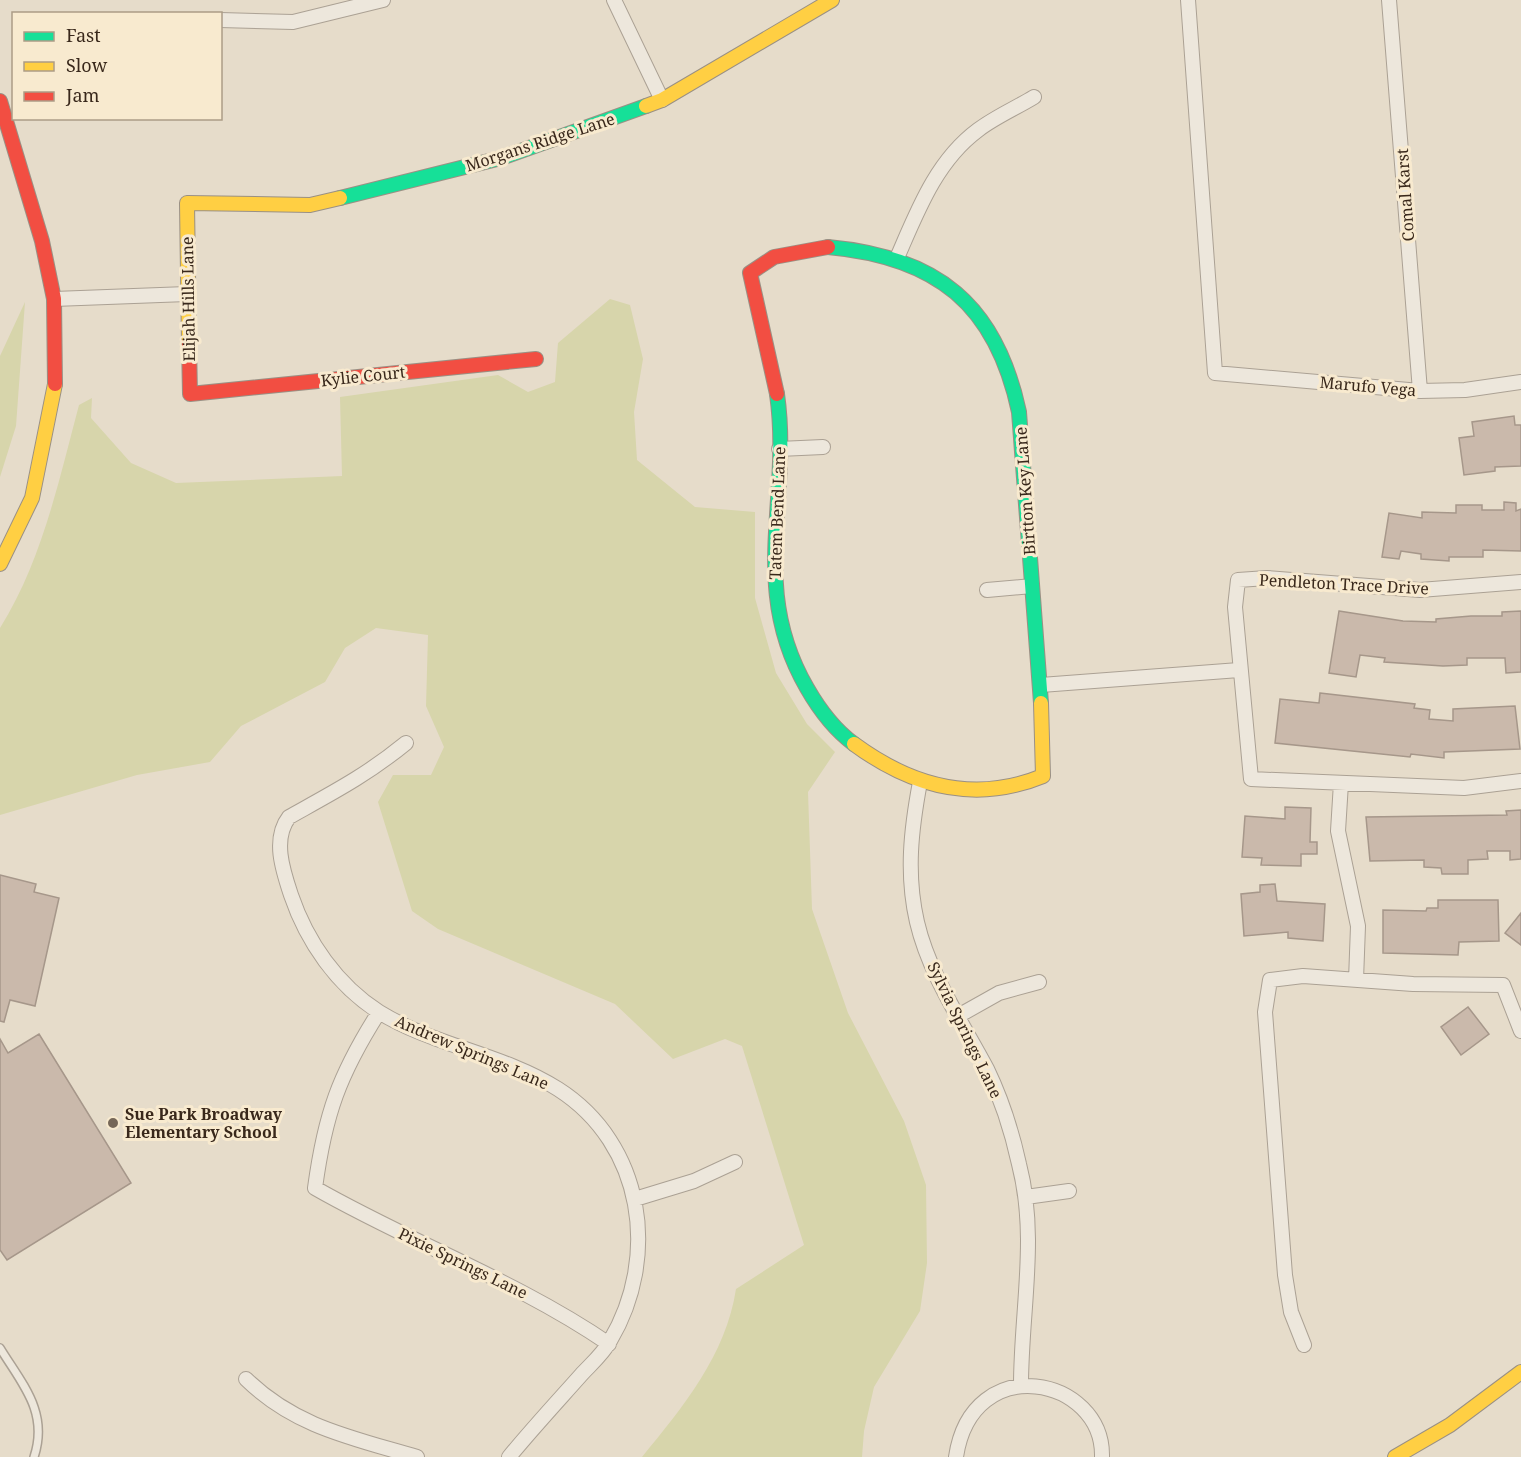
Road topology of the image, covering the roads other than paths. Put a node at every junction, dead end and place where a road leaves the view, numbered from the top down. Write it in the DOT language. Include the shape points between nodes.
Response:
graph roads {
  1 [pos="383,0"];
  2 [pos="614,0"];
  3 [pos="832,0"];
  4 [pos="1188,0"];
  5 [pos="1389,0"];
  6 [pos="222,20"];
  7 [pos="1034,97"];
  8 [pos="662,100"];
  9 [pos="0,101"];
  10 [pos="2,129"];
  11 [pos="187,203"];
  12 [pos="897,258"];
  13 [pos="750,273"];
  14 [pos="187,294"];
  15 [pos="54,299"];
  16 [pos="536,359"];
  17 [pos="1521,382"];
  18 [pos="1420,391"];
  19 [pos="190,394"];
  20 [pos="824,447"];
  21 [pos="779,449"];
  22 [pos="0,564"];
  23 [pos="1521,582"];
  24 [pos="1032,586"];
  25 [pos="987,590"];
  26 [pos="1239,670"];
  27 [pos="1041,685"];
  28 [pos="406,743"];
  29 [pos="1043,776"];
  30 [pos="1521,781"];
  31 [pos="920,782"];
  32 [pos="1341,783"];
  33 [pos="1356,980"];
  34 [pos="1039,982"];
  35 [pos="379,1012"];
  36 [pos="958,1016"];
  37 [pos="1521,1031"];
  38 [pos="735,1162"];
  39 [pos="1069,1191"];
  40 [pos="1026,1197"];
  41 [pos="635,1199"];
  42 [pos="609,1344"];
  43 [pos="1304,1345"];
  44 [pos="0,1348"];
  45 [pos="1521,1372"];
  46 [pos="246,1379"];
  47 [pos="1021,1385"];
  48 [pos="34,1457"];
  49 [pos="417,1457"];
  50 [pos="509,1457"];
  51 [pos="956,1457"];
  52 [pos="1102,1457"];
  53 [pos="1395,1457"];
  1 -- 6 [label="street" via="294,22"];
  2 -- 8 [label="street"];
  3 -- 8 [label="street, Morgans Ridge Lane"];
  4 -- 18 [label="street, Marufo Vega" via="1215,374"];
  5 -- 18 [label="street, Comal Karst"];
  7 -- 12 [label="street" via="977,131 946,163 925,193"];
  8 -- 11 [label="street, Morgans Ridge Lane" via="501,158 309,205"];
  9 -- 10 [label="street"];
  10 -- 15 [label="street" via="42,241"];
  11 -- 14 [label="street, Elijah Hills Lane"];
  12 -- 13 [label="street, Birtton Key Lane" via="828,247 774,257"];
  12 -- 24 [label="street, Birtton Key Lane" via="967,303 997,344 1010,372 1019,412"];
  13 -- 21 [label="street, Tatem Bend Lane" via="773,374"];
  14 -- 15 [label="street"];
  14 -- 19 [label="street, Elijah Hills Lane"];
  15 -- 22 [label="street" via="52,397 32,498"];
  16 -- 19 [label="street, Kylie Court"];
  17 -- 18 [label="street, Marufo Vega"];
  20 -- 21 [label="street"];
  21 -- 31 [label="street, Tatem Bend Lane" via="774,583 790,656 806,691 849,742 875,761"];
  23 -- 26 [label="street, Pendleton Trace Drive" via="1420,590 1267,578 1238,580 1235,607"];
  24 -- 25 [label="street"];
  24 -- 27 [label="street, Birtton Key Lane"];
  26 -- 27 [label="street"];
  26 -- 32 [label="street" via="1251,779"];
  27 -- 29 [label="street, Birtton Key Lane"];
  28 -- 35 [label="street, Andrew Springs Lane" via="365,775 289,817 282,825 280,848 287,881 316,949 339,980"];
  29 -- 31 [label="street, Tatem Bend Lane" via="1012,788 977,791"];
  30 -- 32 [label="street" via="1464,788"];
  31 -- 36 [label="street, Sylvia Springs Lane" via="910,846 917,923"];
  32 -- 33 [label="street" via="1338,831 1358,926"];
  33 -- 37 [label="street" via="1503,985"];
  33 -- 43 [label="street" via="1303,976 1270,980 1265,1012 1285,1275 1291,1312"];
  34 -- 36 [label="street" via="999,993"];
  35 -- 41 [label="street, Andrew Springs Lane" via="558,1089 584,1109 606,1135 626,1170"];
  35 -- 42 [label="street, Pixie Springs Lane" via="347,1064 331,1102 315,1188 569,1317"];
  36 -- 40 [label="street, Sylvia Springs Lane" via="988,1072 1006,1119"];
  38 -- 41 [label="street" via="673,1189"];
  39 -- 40 [label="street"];
  40 -- 47 [label="street, Sylvia Springs Lane" via="1029,1275 1021,1341"];
  41 -- 42 [label="street, Andrew Springs Lane" via="639,1257 634,1287"];
  42 -- 50 [label="street, Andrew Springs Lane"];
  44 -- 48 [label="lane" via="37,1412 40,1428"];
  45 -- 53 [label="street" via="1450,1425"];
  46 -- 49 [label="street" via="267,1400 327,1430"];
  47 -- 51 [label="street" via="1004,1389 970,1415 960,1435"];
  47 -- 52 [label="street" via="1046,1387 1086,1413 1096,1428"];
}
